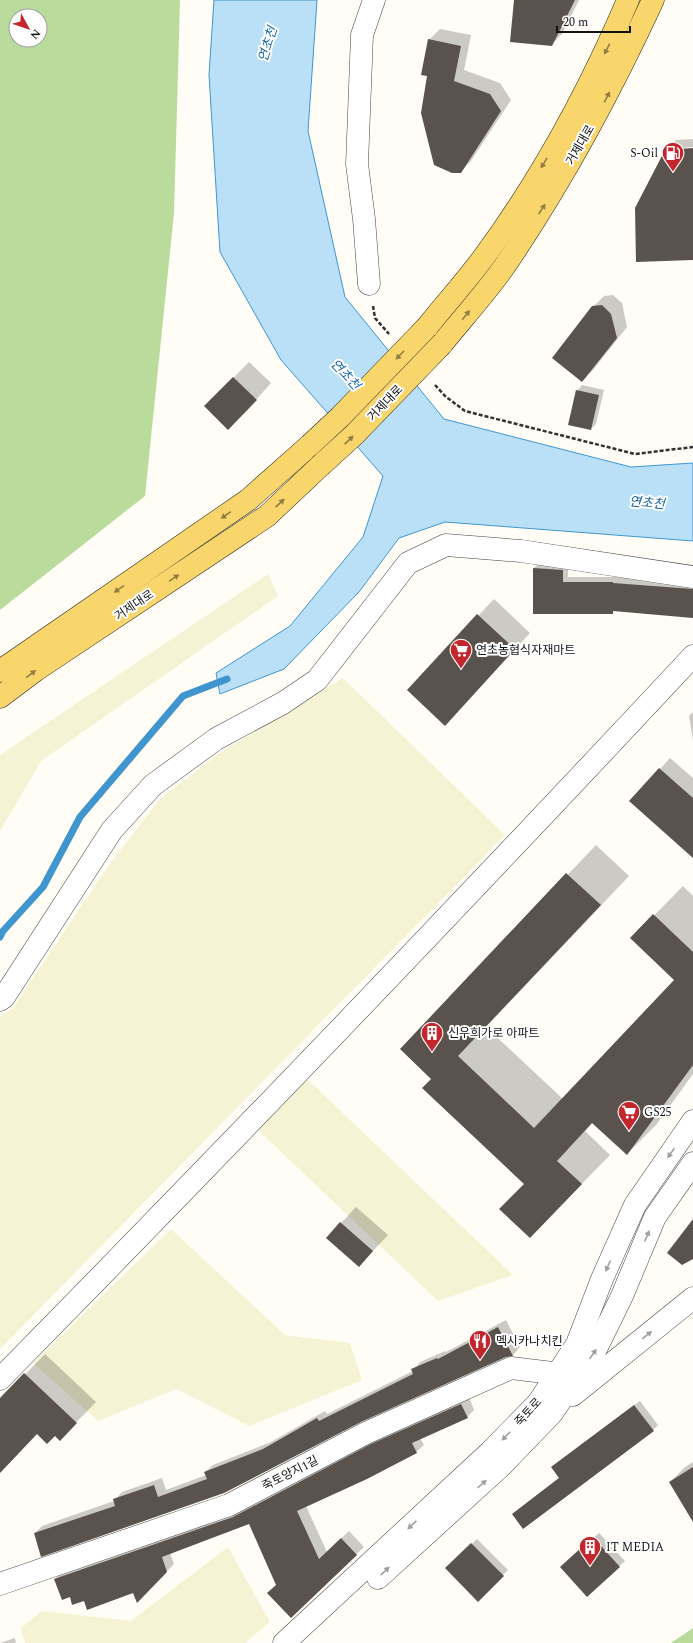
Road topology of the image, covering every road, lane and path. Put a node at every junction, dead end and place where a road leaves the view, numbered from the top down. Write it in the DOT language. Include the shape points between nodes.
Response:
graph roads {
  1 [pos="374,0"];
  2 [pos="628,0"];
  3 [pos="652,5"];
  4 [pos="368,284"];
  5 [pos="445,396"];
  6 [pos="693,447"];
  7 [pos="693,577"];
  8 [pos="693,656"];
  9 [pos="0,671"];
  10 [pos="0,697"];
  11 [pos="0,1000"];
  12 [pos="693,1121"];
  13 [pos="693,1163"];
  14 [pos="693,1298"];
  15 [pos="567,1375"];
  16 [pos="0,1379"];
  17 [pos="552,1414"];
  18 [pos="0,1584"];
  19 [pos="284,1643"];
  20 [pos="303,1643"];
  1 -- 4 [label="street" via="362,35 357,164"];
  2 -- 9 [label="main road, 거제대로, one-way, bridge" via="610,43 529,189 486,254 427,327 340,417 248,500"];
  10 -- 3 [label="main road, 거제대로, one-way, bridge" via="36,670 267,516 354,435 441,345 503,268 547,201 591,127"];
  5 -- 6 [label="path" via="465,411 635,454"];
  7 -- 11 [label="street" via="522,551 446,545 408,563 317,680 283,703 216,739 153,785 112,830"];
  8 -- 16 [label="street" via="201,1173"];
  12 -- 15 [label="street, 죽토로, one-way" via="634,1205 602,1279"];
  15 -- 13 [label="street, 죽토로, one-way" via="596,1349 622,1296 655,1217"];
  17 -- 14 [label="street, one-way" via="586,1383"];
  15 -- 17 [label="street, 죽토로"];
  15 -- 18 [label="street, 죽토양지1길" via="511,1368 366,1434 229,1505"];
  15 -- 19 [label="street, 죽토로, one-way" via="490,1452"];
  20 -- 17 [label="street, 죽토로, one-way" via="501,1466"];
}
